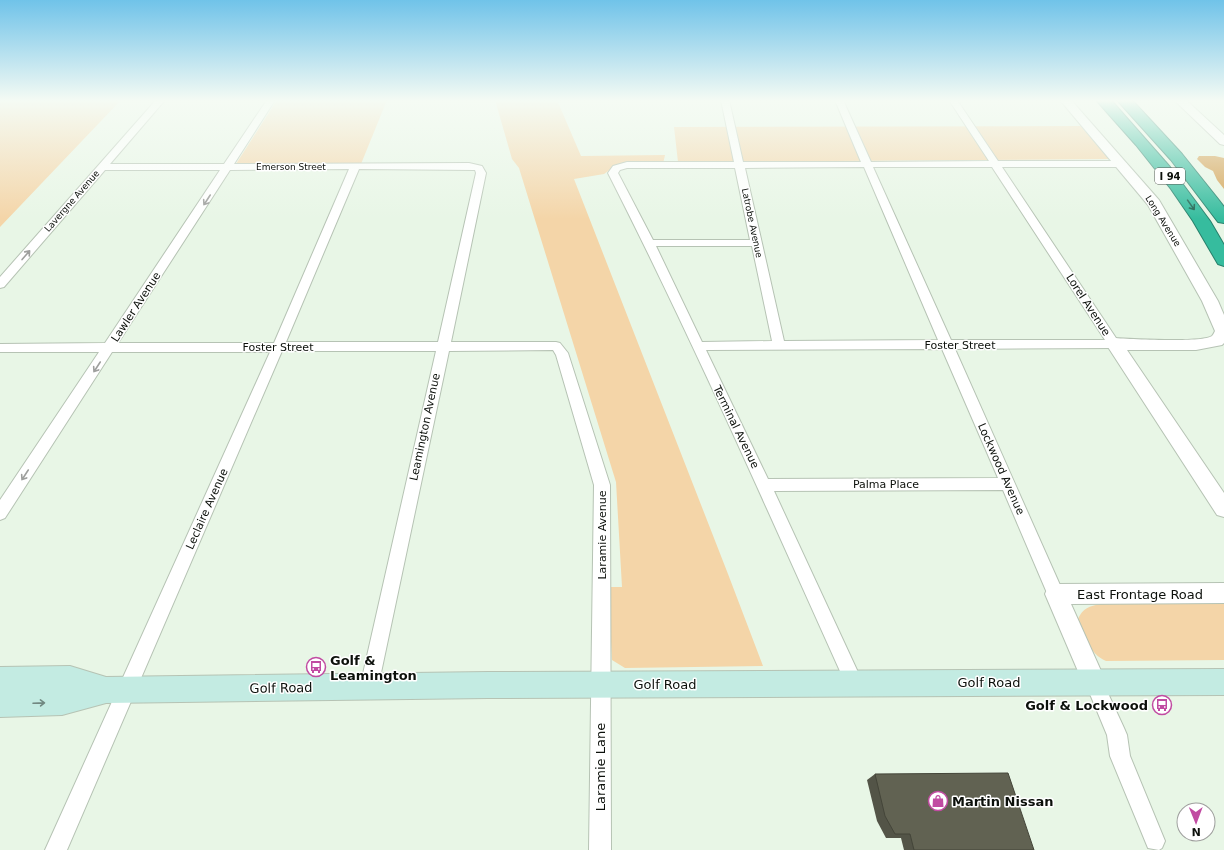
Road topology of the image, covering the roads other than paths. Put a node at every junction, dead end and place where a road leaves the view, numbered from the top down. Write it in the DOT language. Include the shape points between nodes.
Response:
graph roads {
  1 [pos="126,140"];
  2 [pos="246,140"];
  3 [pos="734,140"];
  4 [pos="857,140"];
  5 [pos="979,140"];
  6 [pos="1100,140"];
  7 [pos="1139,140"];
  8 [pos="1163,140"];
  9 [pos="1122,164"];
  10 [pos="740,165"];
  11 [pos="868,165"];
  12 [pos="995,165"];
  13 [pos="355,166"];
  14 [pos="102,167"];
  15 [pos="228,167"];
  16 [pos="480,168"];
  17 [pos="1224,218"];
  18 [pos="649,243"];
  19 [pos="757,243"];
  20 [pos="1224,260"];
  21 [pos="0,284"];
  22 [pos="1221,337"];
  23 [pos="1114,344"];
  24 [pos="779,345"];
  25 [pos="947,345"];
  26 [pos="442,346"];
  27 [pos="556,346"];
  28 [pos="698,346"];
  29 [pos="278,347"];
  30 [pos="0,348"];
  31 [pos="109,348"];
  32 [pos="1008,484"];
  33 [pos="764,485"];
  34 [pos="1224,509"];
  35 [pos="0,513"];
  36 [pos="1224,593"];
  37 [pos="1056,594"];
  38 [pos="0,680"];
  39 [pos="854,682"];
  40 [pos="1094,682"];
  41 [pos="1224,682"];
  42 [pos="601,684"];
  43 [pos="369,686"];
  44 [pos="116,690"];
  45 [pos="0,704"];
  46 [pos="1155,841"];
  47 [pos="56,850"];
  48 [pos="600,850"];
  1 -- 14 [label="street, Lavergne Avenue"];
  2 -- 15 [label="street, Lawler Avenue"];
  3 -- 10 [label="street, Latrobe Avenue"];
  4 -- 11 [label="street, Lockwood Avenue"];
  5 -- 12 [label="street, Lorel Avenue"];
  6 -- 9 [label="street, Long Avenue"];
  7 -- 20 [label="highway, I 94, one-way" via="1175,182"];
  8 -- 17 [label="highway, I 94"];
  9 -- 12 [label="street"];
  9 -- 22 [label="street, Long Avenue" via="1154,203 1188,262 1220,323 1223,331"];
  10 -- 11 [label="street"];
  10 -- 18 [label="street, Terminal Avenue" via="627,165 616,168 613,173"];
  10 -- 19 [label="street, Latrobe Avenue"];
  11 -- 12 [label="street"];
  11 -- 25 [label="street, Lockwood Avenue"];
  12 -- 23 [label="street, Lorel Avenue"];
  13 -- 15 [label="street, Emerson Street"];
  13 -- 16 [label="street, Emerson Street"];
  13 -- 29 [label="street, Leclaire Avenue"];
  14 -- 15 [label="street, Emerson Street"];
  21 -- 14 [label="street, Lavergne Avenue, one-way"];
  15 -- 31 [label="street, Lawler Avenue, one-way"];
  16 -- 26 [label="street, Leamington Avenue" via="481,173"];
  18 -- 19 [label="street"];
  18 -- 28 [label="street, Terminal Avenue"];
  19 -- 24 [label="street, Latrobe Avenue"];
  22 -- 23 [label="street, Foster Street" via="1215,341 1197,344"];
  23 -- 25 [label="street, Foster Street"];
  23 -- 34 [label="street, Lorel Avenue"];
  24 -- 25 [label="street, Foster Street"];
  24 -- 28 [label="street, Foster Street"];
  25 -- 32 [label="street, Lockwood Avenue"];
  26 -- 27 [label="street, Foster Street"];
  26 -- 29 [label="street, Foster Street"];
  26 -- 43 [label="street, Leamington Avenue"];
  27 -- 42 [label="street, Laramie Avenue" via="562,353 602,485"];
  28 -- 33 [label="street, Terminal Avenue"];
  29 -- 31 [label="street, Foster Street"];
  29 -- 44 [label="street, Leclaire Avenue"];
  30 -- 31 [label="street, Foster Street"];
  31 -- 35 [label="street, Lawler Avenue, one-way"];
  32 -- 33 [label="street, Palma Place"];
  32 -- 37 [label="street, Lockwood Avenue"];
  33 -- 39 [label="street, Terminal Avenue"];
  36 -- 37 [label="street, East Frontage Road"];
  37 -- 40 [label="street, Lockwood Avenue"];
  38 -- 44 [label="main road, Golf Road" via="70,679"];
  39 -- 40 [label="main road, Golf Road"];
  39 -- 42 [label="main road, Golf Road"];
  40 -- 41 [label="main road, Golf Road"];
  40 -- 46 [label="street, Lockwood Avenue" via="1117,735 1120,756"];
  42 -- 43 [label="main road, Golf Road"];
  42 -- 48 [label="street, Laramie Lane"];
  43 -- 44 [label="main road, Golf Road"];
  45 -- 44 [label="main road, Golf Road, one-way" via="62,702"];
  44 -- 47 [label="street, Leclaire Avenue"];
}
